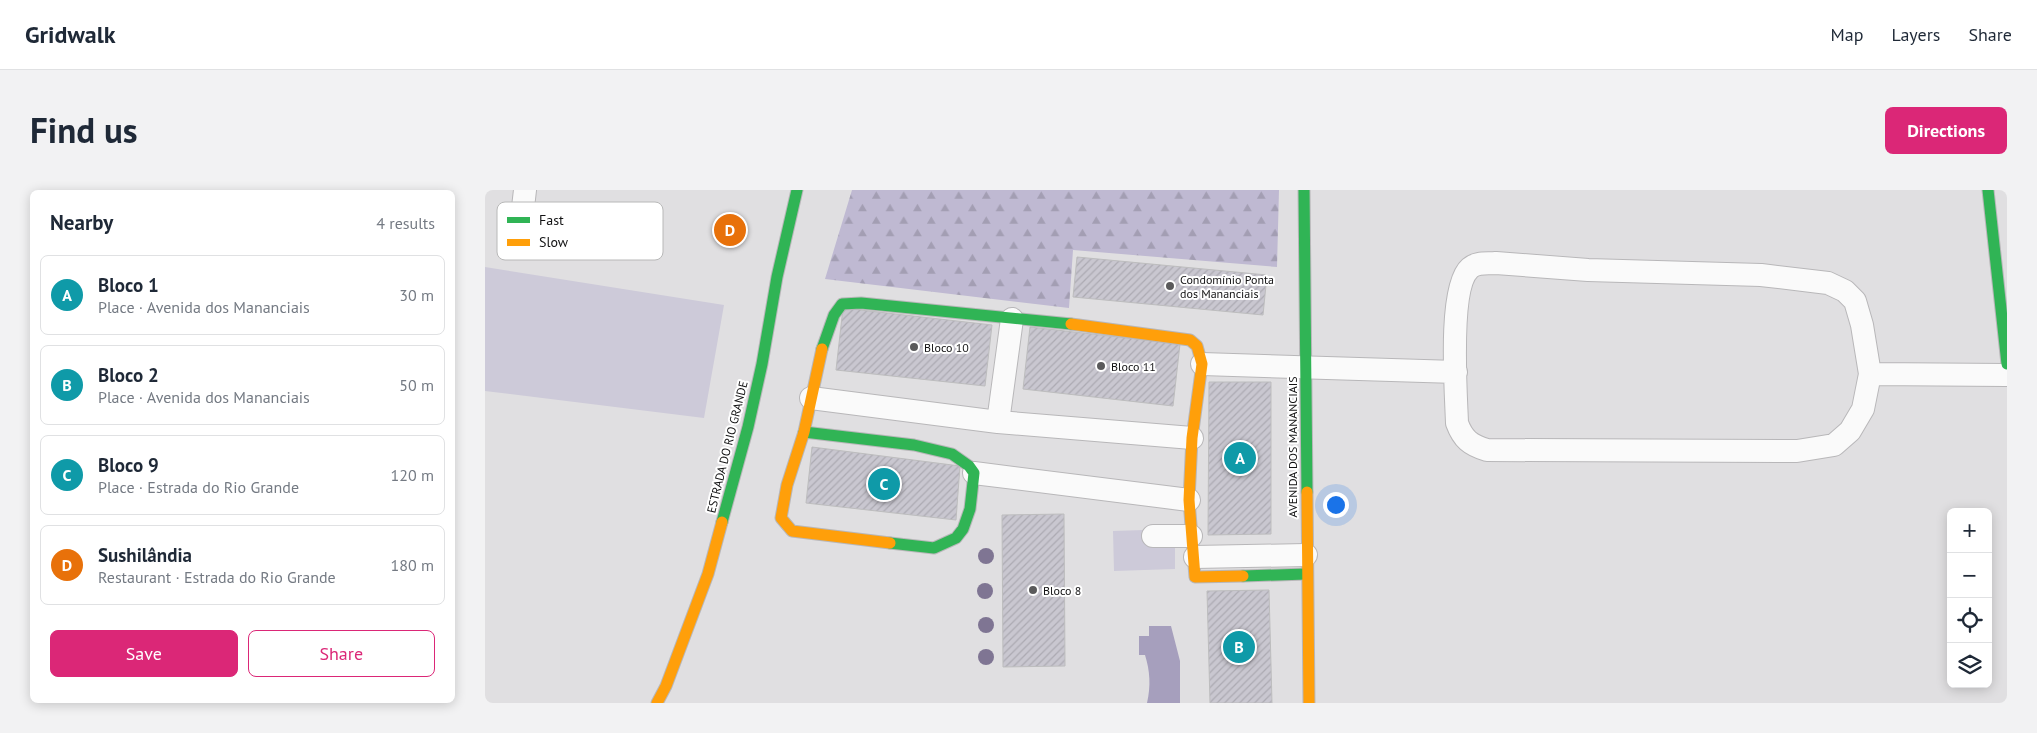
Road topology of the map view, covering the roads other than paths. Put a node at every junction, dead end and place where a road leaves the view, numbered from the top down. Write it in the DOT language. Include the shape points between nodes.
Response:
graph roads {
  1 [pos="797,190"];
  2 [pos="1304,190"];
  3 [pos="1988,190"];
  4 [pos="2003,219"];
  5 [pos="1993,236"];
  6 [pos="1012,319"];
  7 [pos="1201,364"];
  8 [pos="2007,364"];
  9 [pos="1305,366"];
  10 [pos="1456,372"];
  11 [pos="1870,374"];
  12 [pos="2007,375"];
  13 [pos="811,398"];
  14 [pos="998,422"];
  15 [pos="804,432"];
  16 [pos="1192,438"];
  17 [pos="975,473"];
  18 [pos="1189,500"];
  19 [pos="1153,536"];
  20 [pos="1193,556"];
  21 [pos="1306,565"];
  22 [pos="657,703"];
  23 [pos="1309,703"];
  1 -- 22 [label="street, ESTRADA DO RIO GRANDE" via="750,418 710,565"];
  2 -- 9 [label="street, AVENIDA DOS MANANCIAIS"];
  3 -- 5 [label="street"];
  4 -- 5 [label="street"];
  5 -- 8 [label="street"];
  6 -- 7 [label="street" via="1180,337 1197,346"];
  6 -- 13 [label="street" via="861,303 842,304 829,328"];
  6 -- 14 [label="street"];
  7 -- 9 [label="street"];
  7 -- 16 [label="street"];
  9 -- 10 [label="street"];
  9 -- 21 [label="street, AVENIDA DOS MANANCIAIS"];
  10 -- 11 [label="street" via="1457,422 1461,435 1469,443 1487,450 1797,451 1834,445 1849,431 1863,410"];
  10 -- 11 [label="street" via="1459,287 1471,267 1496,263 1588,270 1761,275 1828,284 1845,291 1855,301"];
  11 -- 12 [label="street"];
  13 -- 14 [label="street"];
  13 -- 15 [label="street"];
  14 -- 16 [label="street"];
  15 -- 17 [label="street" via="918,446 948,453 968,463"];
  15 -- 17 [label="street" via="782,499 781,518 792,531 934,548 948,545 958,538 971,508"];
  16 -- 18 [label="street"];
  17 -- 18 [label="street"];
  18 -- 20 [label="street"];
  19 -- 20 [label="street"];
  20 -- 21 [label="street"];
  21 -- 23 [label="street, AVENIDA DOS MANANCIAIS"];
}
